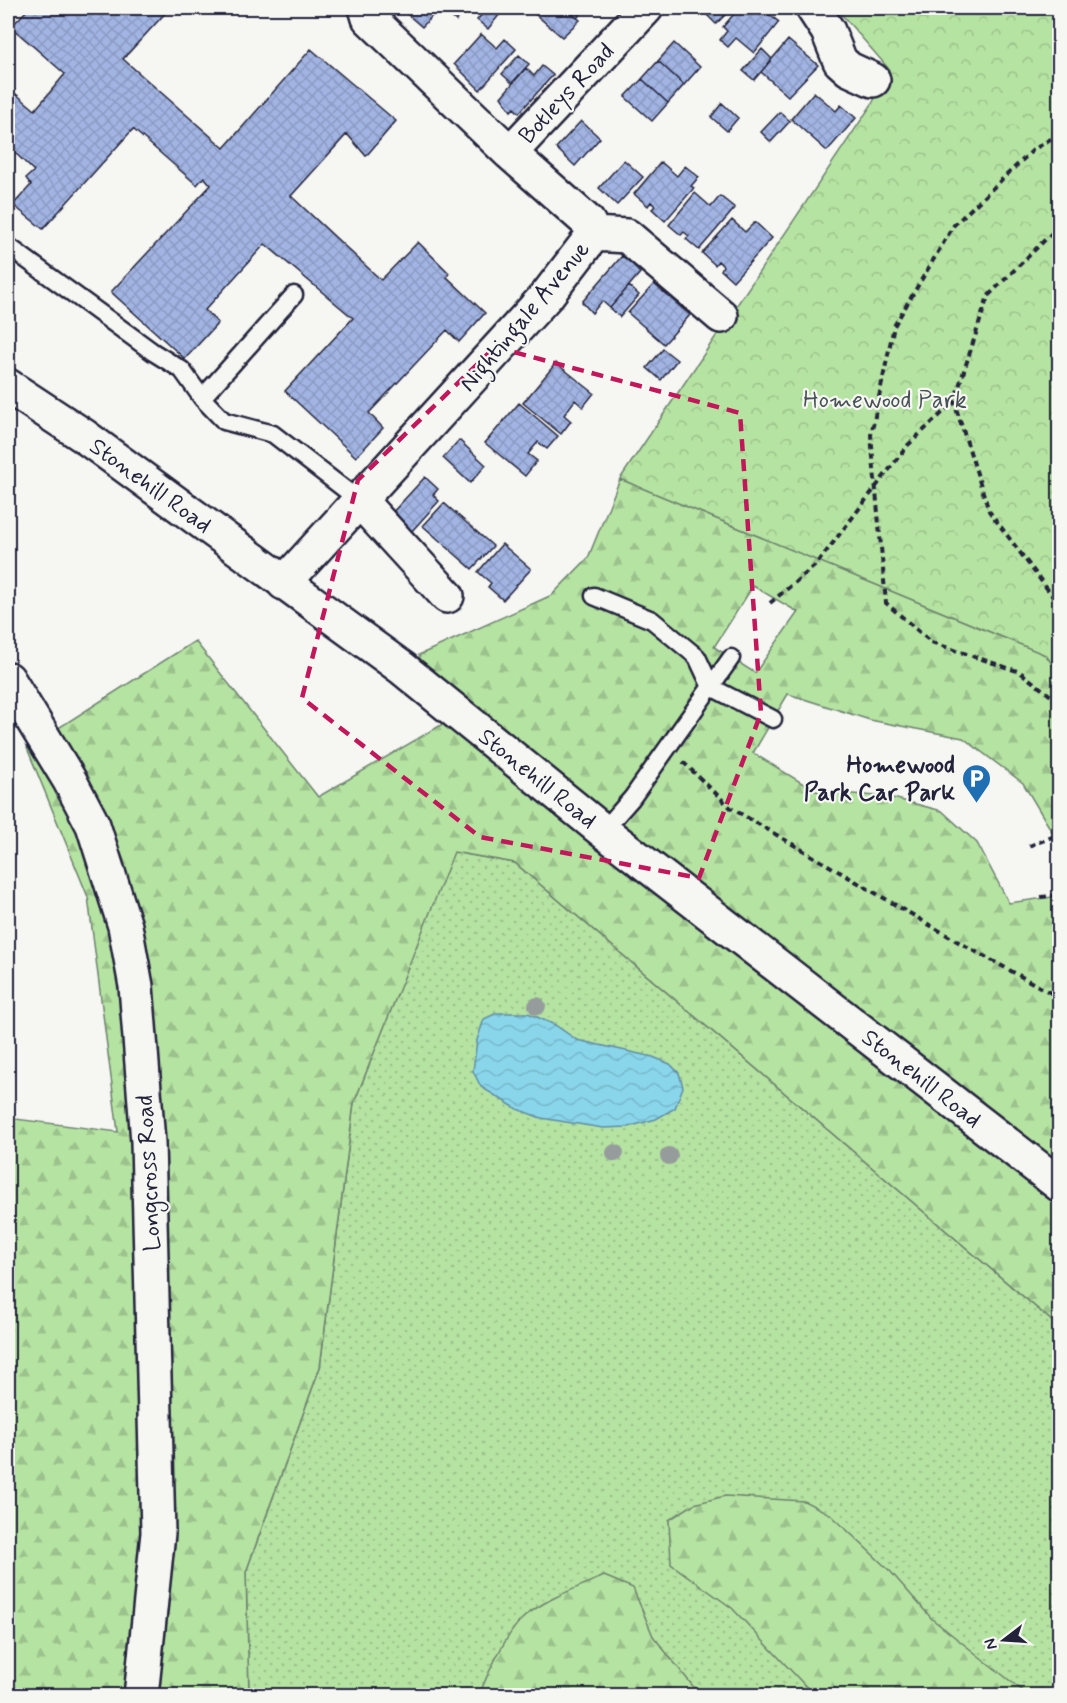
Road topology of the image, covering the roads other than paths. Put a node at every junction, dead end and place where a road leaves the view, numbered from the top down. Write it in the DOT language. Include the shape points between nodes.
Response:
graph roads {
  1 [pos="366,8"];
  2 [pos="646,8"];
  3 [pos="813,8"];
  4 [pos="873,80"];
  5 [pos="510,153"];
  6 [pos="594,234"];
  7 [pos="8,246"];
  8 [pos="294,295"];
  9 [pos="721,316"];
  10 [pos="8,386"];
  11 [pos="202,398"];
  12 [pos="360,501"];
  13 [pos="284,583"];
  14 [pos="447,596"];
  15 [pos="594,596"];
  16 [pos="731,658"];
  17 [pos="8,679"];
  18 [pos="711,687"];
  19 [pos="773,719"];
  20 [pos="603,831"];
  21 [pos="1059,1185"];
  22 [pos="141,1695"];
  1 -- 5 [label="street, Nightingale Avenue" via="369,18"];
  2 -- 5 [label="street, Botleys Road"];
  3 -- 4 [label="street" via="840,61"];
  5 -- 6 [label="street, Nightingale Avenue" via="588,222"];
  6 -- 9 [label="street" via="627,236"];
  6 -- 12 [label="street, Nightingale Avenue" via="548,294"];
  7 -- 11 [label="lane" via="182,370"];
  8 -- 11 [label="lane"];
  10 -- 13 [label="street, Stonehill Road" via="84,436"];
  11 -- 12 [label="lane" via="224,421 273,434"];
  12 -- 13 [label="street, Nightingale Avenue"];
  12 -- 14 [label="street"];
  13 -- 20 [label="street, Stonehill Road" via="402,669"];
  15 -- 18 [label="lane" via="652,620 697,657"];
  16 -- 18 [label="lane"];
  17 -- 22 [label="street, Longcross Road" via="93,825 125,926 136,986 148,1142 158,1533"];
  18 -- 19 [label="lane"];
  18 -- 20 [label="lane" via="632,798"];
  20 -- 21 [label="street, Stonehill Road"];
}
